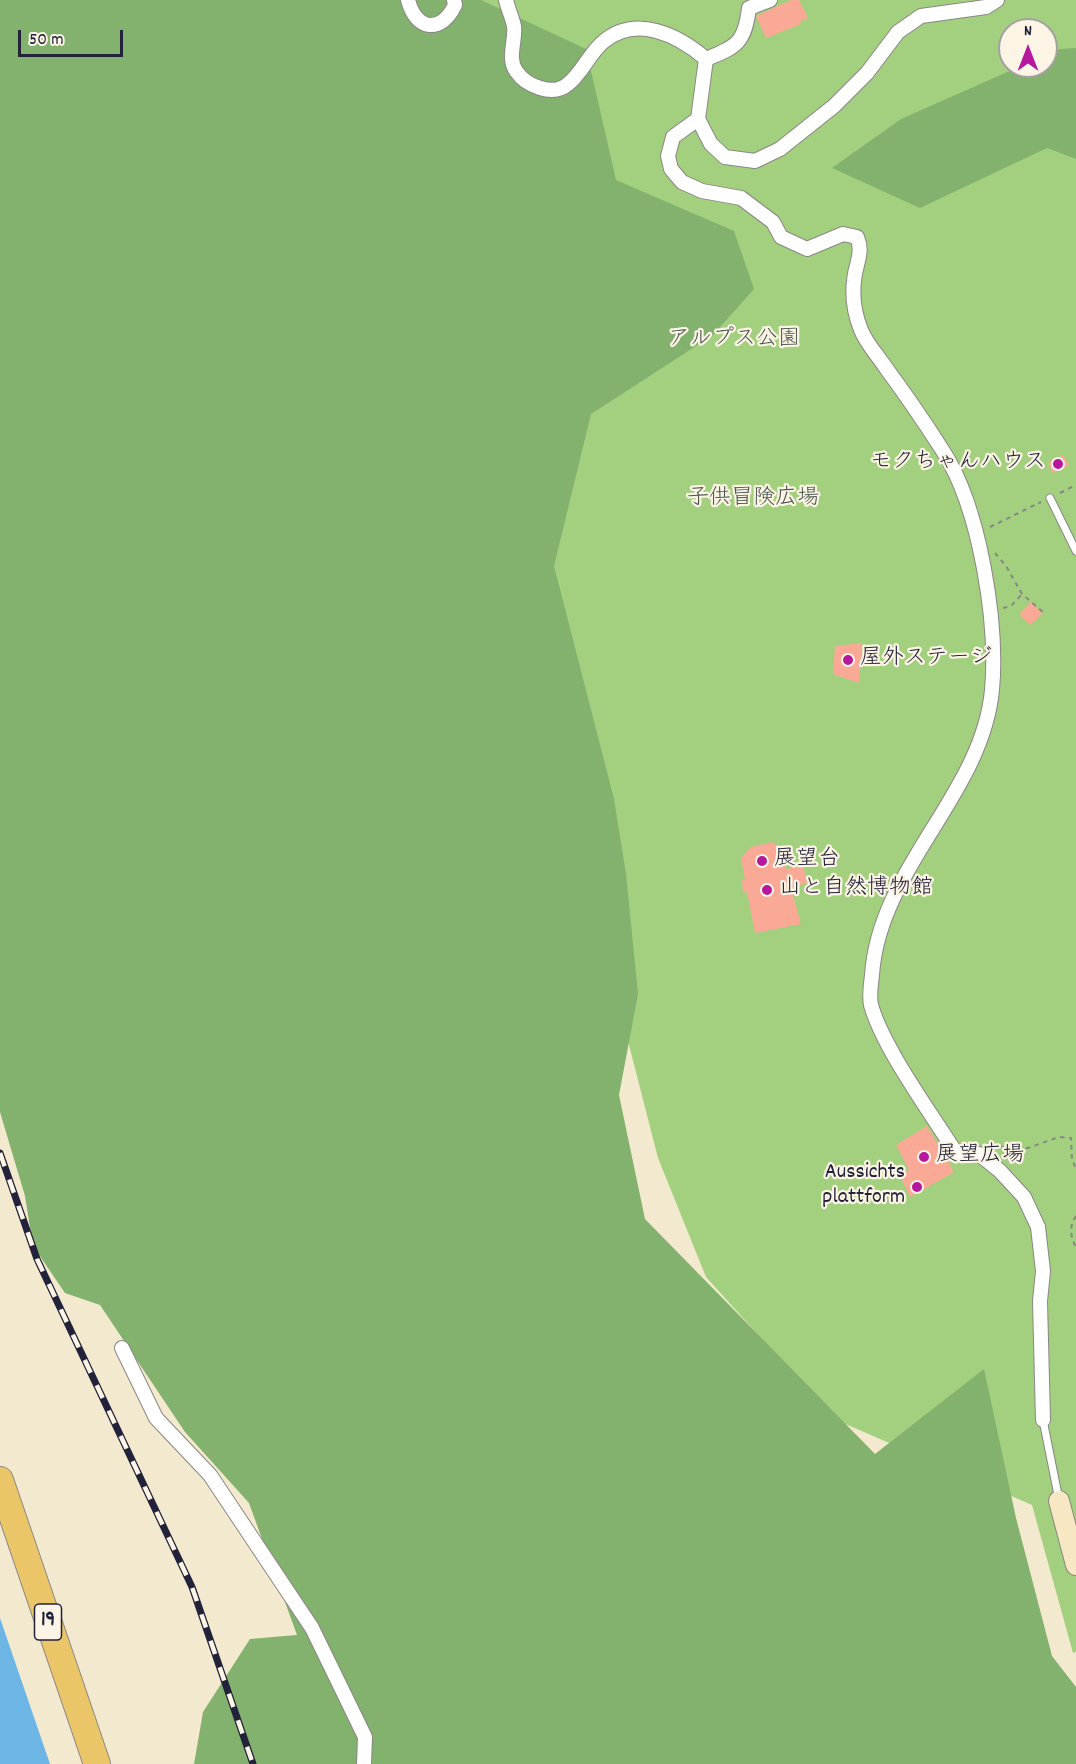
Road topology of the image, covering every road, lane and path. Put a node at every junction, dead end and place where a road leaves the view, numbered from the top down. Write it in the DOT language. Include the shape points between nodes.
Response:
graph roads {
  1 [pos="408,0"];
  2 [pos="454,0"];
  3 [pos="506,0"];
  4 [pos="770,0"];
  5 [pos="997,0"];
  6 [pos="706,59"];
  7 [pos="698,119"];
  8 [pos="1076,485"];
  9 [pos="1050,498"];
  10 [pos="976,534"];
  11 [pos="1076,551"];
  12 [pos="1012,578"];
  13 [pos="1022,594"];
  14 [pos="1011,606"];
  15 [pos="1044,613"];
  16 [pos="986,1147"];
  17 [pos="1076,1168"];
  18 [pos="1076,1216"];
  19 [pos="1076,1247"];
  20 [pos="122,1348"];
  21 [pos="1043,1420"];
  22 [pos="0,1480"];
  23 [pos="1059,1501"];
  24 [pos="1076,1565"];
  25 [pos="97,1764"];
  26 [pos="364,1764"];
  1 -- 2 [label="street" via="420,22 434,26 450,16"];
  3 -- 6 [label="street" via="514,28 515,70 529,84 545,90 567,86 603,42 634,27 668,33"];
  4 -- 6 [label="street" via="749,8 745,34 733,48"];
  5 -- 7 [label="street" via="986,7 921,16 898,32 867,73 834,106 780,149 755,161 725,157 711,144"];
  6 -- 7 [label="street"];
  7 -- 10 [label="street" via="673,136 668,156 671,170 682,182 702,191 741,198 773,222 781,237 807,249 843,234 857,237 861,246 854,279 854,306 862,332 945,453"];
  8 -- 9 [label="path"];
  9 -- 10 [label="path"];
  9 -- 11 [label="lane"];
  10 -- 21 [label="street" via="993,644 987,720 959,784 892,900 873,953 870,1002 889,1043 956,1153 979,1154 1000,1171 1024,1197 1038,1227 1043,1270"];
  12 -- 13 [label="path"];
  13 -- 14 [label="path"];
  13 -- 15 [label="path"];
  16 -- 17 [label="path" via="996,1144 1028,1148 1059,1137 1071,1138"];
  18 -- 19 [label="path" via="1071,1234"];
  20 -- 26 [label="street" via="156,1418 210,1474 312,1628 365,1737"];
  21 -- 23 [label="lane"];
  22 -- 25 [label="highway, 19"];
  23 -- 24 [label="street"];
}
